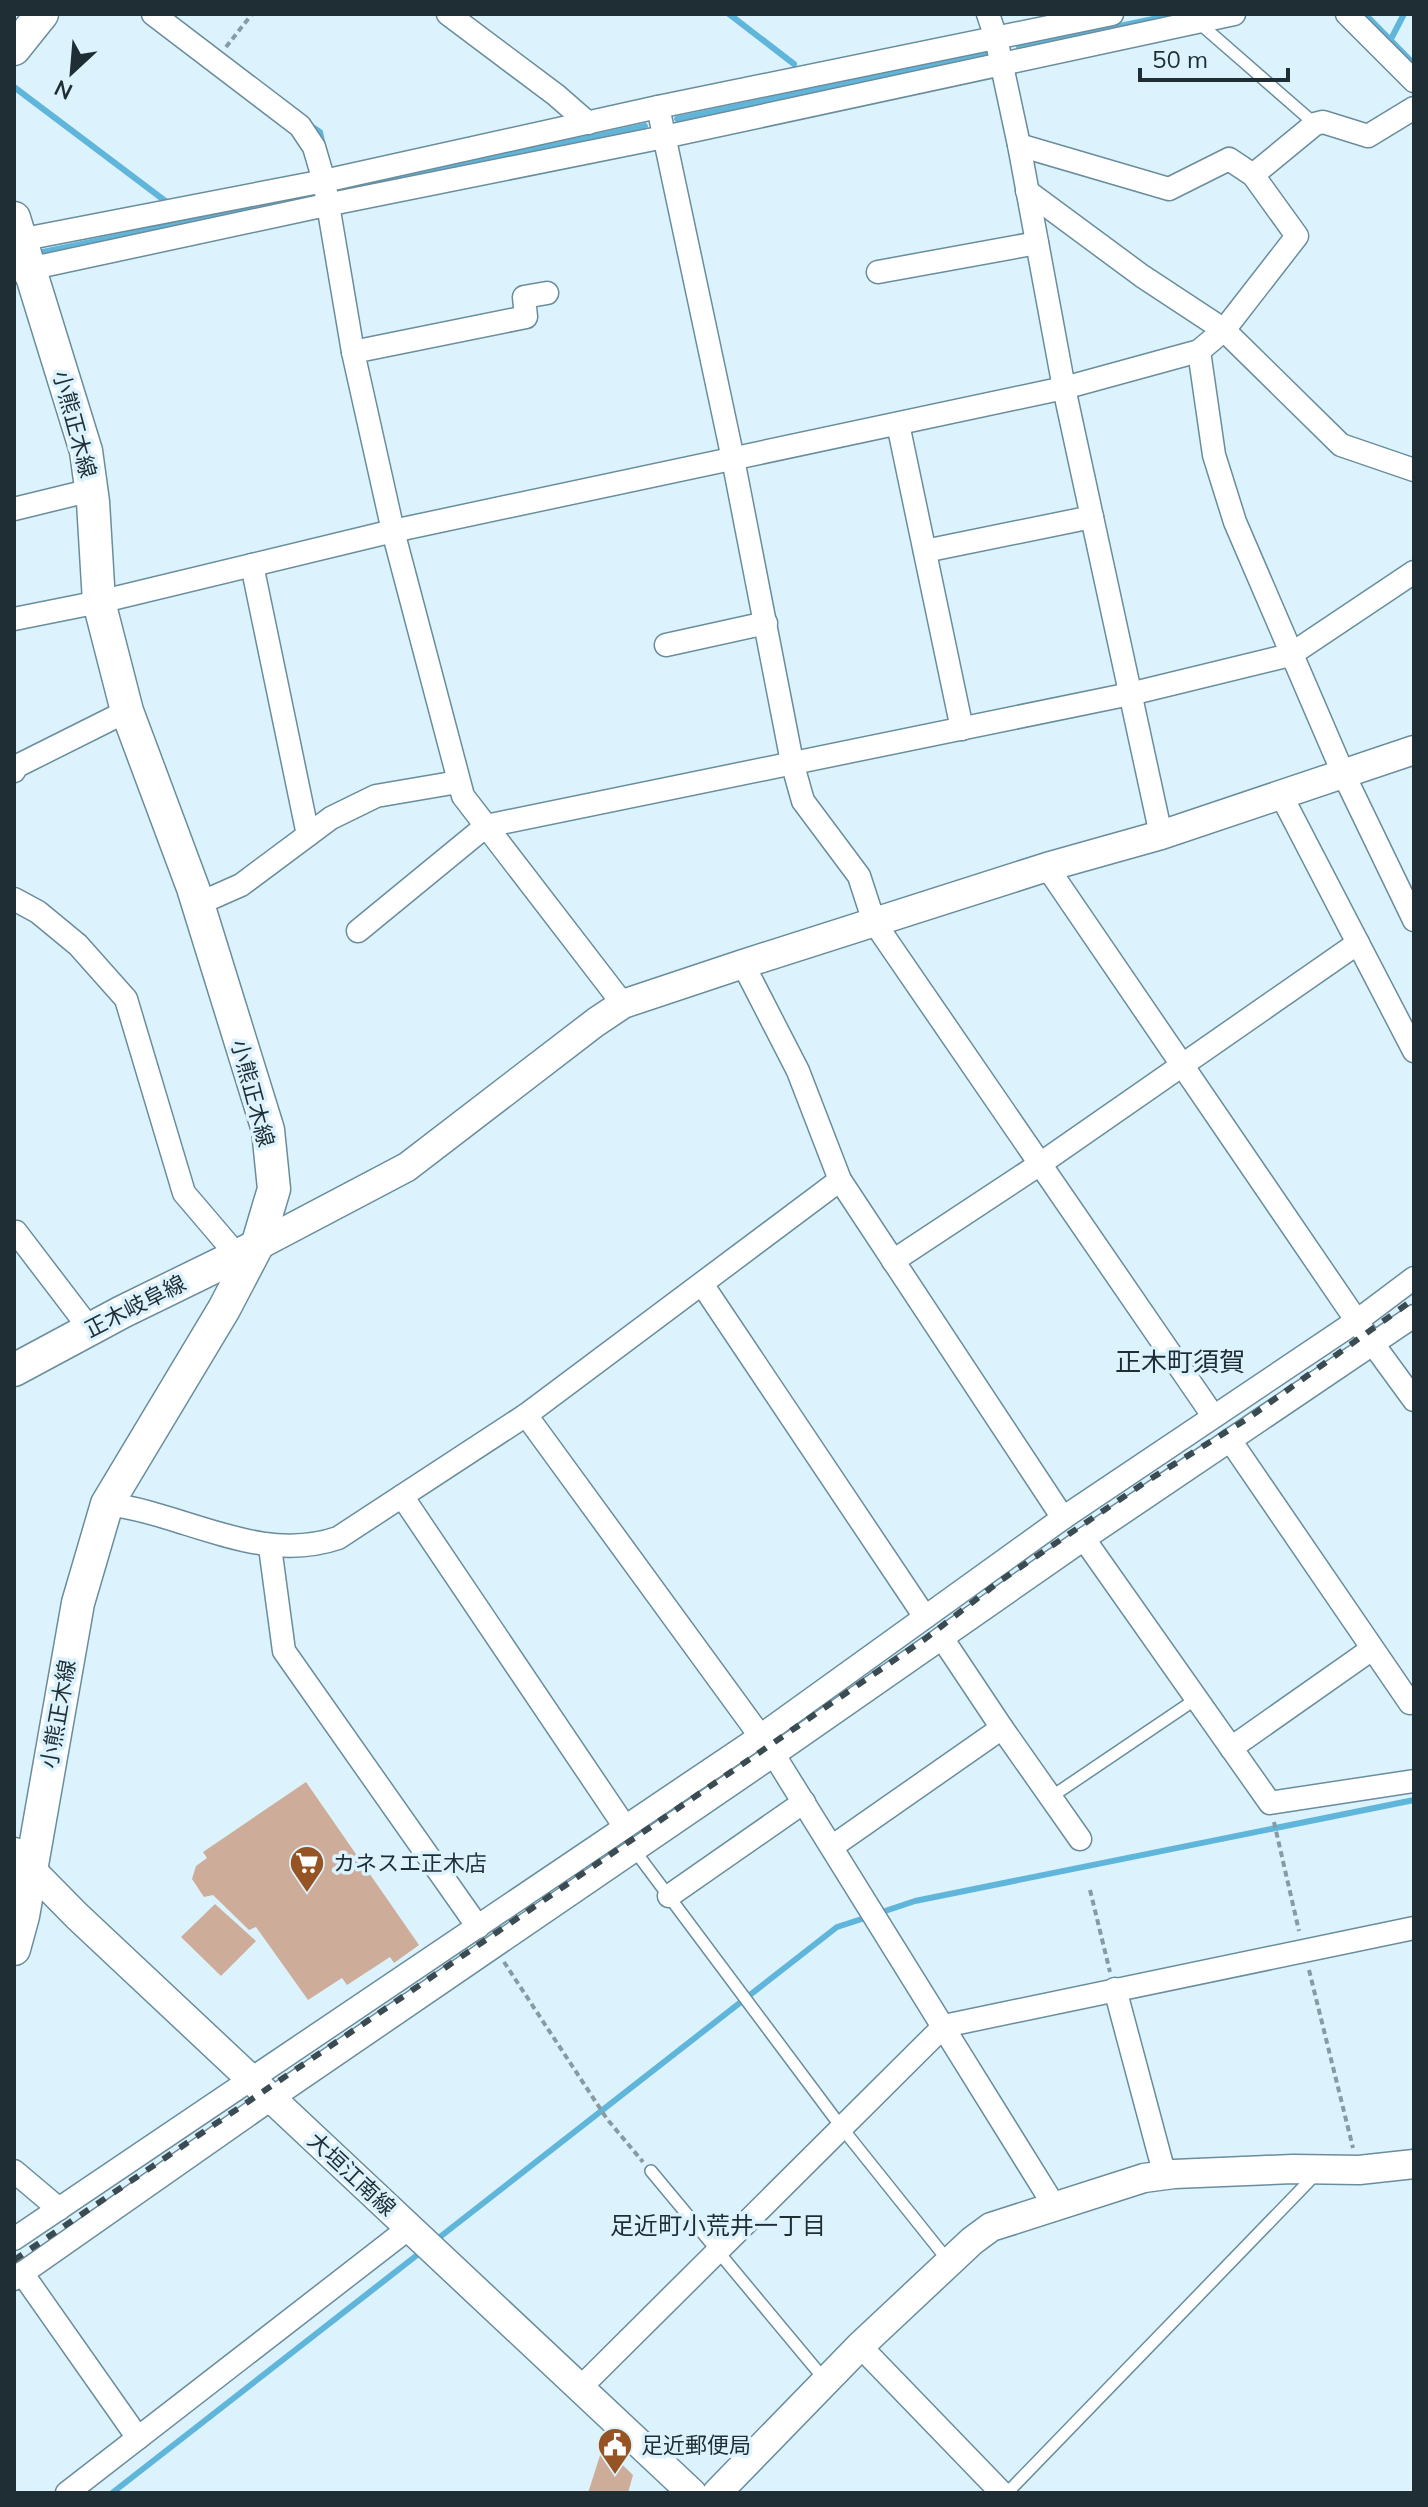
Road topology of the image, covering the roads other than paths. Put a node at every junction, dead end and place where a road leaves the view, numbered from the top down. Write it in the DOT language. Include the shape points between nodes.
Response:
graph roads {
  1 [pos="42,14"];
  2 [pos="153,14"];
  3 [pos="448,14"];
  4 [pos="988,14"];
  5 [pos="1112,14"];
  6 [pos="1234,14"];
  7 [pos="1347,14"];
  8 [pos="1198,22"];
  9 [pos="996,38"];
  10 [pos="14,49"];
  11 [pos="1000,64"];
  12 [pos="1414,81"];
  13 [pos="658,107"];
  14 [pos="1414,108"];
  15 [pos="588,123"];
  16 [pos="1315,124"];
  17 [pos="664,137"];
  18 [pos="1019,145"];
  19 [pos="1253,175"];
  20 [pos="324,181"];
  21 [pos="1027,191"];
  22 [pos="326,205"];
  23 [pos="1037,243"];
  24 [pos="18,246"];
  25 [pos="878,272"];
  26 [pos="547,293"];
  27 [pos="1224,330"];
  28 [pos="1199,351"];
  29 [pos="353,352"];
  30 [pos="1064,388"];
  31 [pos="898,424"];
  32 [pos="733,459"];
  33 [pos="1414,470"];
  34 [pos="92,490"];
  35 [pos="14,509"];
  36 [pos="1092,517"];
  37 [pos="393,531"];
  38 [pos="925,551"];
  39 [pos="252,565"];
  40 [pos="1414,572"];
  41 [pos="99,602"];
  42 [pos="14,619"];
  43 [pos="766,623"];
  44 [pos="666,645"];
  45 [pos="1290,655"];
  46 [pos="1130,694"];
  47 [pos="127,711"];
  48 [pos="962,729"];
  49 [pos="1414,750"];
  50 [pos="792,762"];
  51 [pos="14,771"];
  52 [pos="1343,773"];
  53 [pos="458,782"];
  54 [pos="1280,793"];
  55 [pos="486,826"];
  56 [pos="308,835"];
  57 [pos="1161,835"];
  58 [pos="1047,867"];
  59 [pos="14,899"];
  60 [pos="198,904"];
  61 [pos="1414,920"];
  62 [pos="874,922"];
  63 [pos="358,931"];
  64 [pos="1358,943"];
  65 [pos="743,964"];
  66 [pos="623,1004"];
  67 [pos="1414,1051"];
  68 [pos="1183,1065"];
  69 [pos="1040,1164"];
  70 [pos="840,1180"];
  71 [pos="16,1232"];
  72 [pos="247,1250"];
  73 [pos="893,1261"];
  74 [pos="1414,1278"];
  75 [pos="702,1284"];
  76 [pos="1414,1316"];
  77 [pos="1358,1320"];
  78 [pos="90,1329"];
  79 [pos="1375,1344"];
  80 [pos="14,1370"];
  81 [pos="1414,1400"];
  82 [pos="1207,1407"];
  83 [pos="526,1415"];
  84 [pos="1230,1440"];
  85 [pos="402,1496"];
  86 [pos="107,1504"];
  87 [pos="1063,1518"];
  88 [pos="1084,1539"];
  89 [pos="270,1547"];
  90 [pos="925,1617"];
  91 [pos="942,1638"];
  92 [pos="1372,1649"];
  93 [pos="1196,1699"];
  94 [pos="1413,1705"];
  95 [pos="1002,1728"];
  96 [pos="760,1736"];
  97 [pos="1231,1748"];
  98 [pos="774,1755"];
  99 [pos="1414,1781"];
  100 [pos="1051,1797"];
  101 [pos="804,1802"];
  102 [pos="625,1827"];
  103 [pos="1080,1839"];
  104 [pos="833,1846"];
  105 [pos="635,1851"];
  106 [pos="20,1868"];
  107 [pos="669,1896"];
  108 [pos="478,1927"];
  109 [pos="1414,1928"];
  110 [pos="14,1949"];
  111 [pos="1115,1989"];
  112 [pos="944,2026"];
  113 [pos="262,2090"];
  114 [pos="842,2128"];
  115 [pos="1414,2164"];
  116 [pos="14,2171"];
  117 [pos="651,2171"];
  118 [pos="1319,2171"];
  119 [pos="1165,2176"];
  120 [pos="1055,2207"];
  121 [pos="59,2209"];
  122 [pos="409,2228"];
  123 [pos="14,2239"];
  124 [pos="718,2251"];
  125 [pos="950,2263"];
  126 [pos="18,2276"];
  127 [pos="860,2346"];
  128 [pos="826,2382"];
  129 [pos="580,2388"];
  130 [pos="138,2438"];
  131 [pos="67,2493"];
  132 [pos="692,2493"];
  133 [pos="717,2493"];
  134 [pos="1005,2493"];
  1 -- 10 [label="main road"];
  2 -- 20 [label="street" via="300,126 314,147"];
  3 -- 15 [label="street"];
  4 -- 9 [label="street"];
  5 -- 9 [label="street"];
  6 -- 8 [label="street"];
  7 -- 12 [label="street"];
  8 -- 11 [label="street"];
  8 -- 16 [label="lane"];
  9 -- 11 [label="street"];
  9 -- 13 [label="street"];
  11 -- 17 [label="street"];
  11 -- 18 [label="street"];
  13 -- 15 [label="street"];
  13 -- 17 [label="street"];
  14 -- 16 [label="street" via="1368,136"];
  15 -- 20 [label="street"];
  16 -- 19 [label="street"];
  17 -- 22 [label="street"];
  17 -- 32 [label="street"];
  18 -- 19 [label="street" via="1169,189 1229,159"];
  18 -- 21 [label="street"];
  19 -- 27 [label="street" via="1297,236"];
  20 -- 22 [label="street"];
  20 -- 24 [label="street"];
  21 -- 23 [label="street"];
  21 -- 27 [label="street"];
  22 -- 24 [label="street"];
  22 -- 29 [label="street"];
  23 -- 25 [label="street"];
  23 -- 30 [label="street"];
  24 -- 34 [label="main road, 小熊正木線" via="86,451"];
  26 -- 29 [label="street" via="524,297 526,317"];
  27 -- 28 [label="street"];
  27 -- 33 [label="street" via="1341,445"];
  28 -- 30 [label="street"];
  28 -- 45 [label="street" via="1222,482"];
  29 -- 37 [label="street"];
  30 -- 31 [label="street"];
  30 -- 36 [label="street"];
  31 -- 32 [label="street"];
  31 -- 38 [label="street"];
  32 -- 37 [label="street"];
  32 -- 43 [label="street"];
  34 -- 35 [label="street"];
  34 -- 41 [label="main road, 小熊正木線"];
  36 -- 38 [label="street"];
  36 -- 46 [label="street"];
  37 -- 39 [label="street"];
  37 -- 53 [label="street"];
  38 -- 48 [label="street"];
  39 -- 41 [label="street"];
  39 -- 56 [label="street"];
  40 -- 45 [label="street"];
  41 -- 42 [label="street"];
  41 -- 47 [label="main road, 小熊正木線"];
  43 -- 44 [label="street"];
  43 -- 50 [label="street"];
  45 -- 46 [label="street"];
  45 -- 52 [label="street"];
  46 -- 48 [label="street"];
  46 -- 57 [label="street"];
  47 -- 51 [label="street"];
  47 -- 60 [label="main road, 小熊正木線"];
  48 -- 50 [label="street"];
  49 -- 52 [label="street"];
  50 -- 55 [label="street"];
  50 -- 62 [label="street" via="803,801 859,876"];
  52 -- 54 [label="street"];
  52 -- 61 [label="street"];
  53 -- 55 [label="street"];
  53 -- 56 [label="street" via="376,796"];
  54 -- 57 [label="street"];
  54 -- 64 [label="street"];
  55 -- 63 [label="street"];
  55 -- 66 [label="street"];
  56 -- 60 [label="street" via="241,885"];
  57 -- 58 [label="street"];
  58 -- 62 [label="street"];
  58 -- 68 [label="street"];
  59 -- 72 [label="street" via="78,945 126,999 184,1193"];
  60 -- 72 [label="main road, 小熊正木線" via="268,1130 274,1189"];
  62 -- 65 [label="street"];
  62 -- 69 [label="street"];
  64 -- 67 [label="street"];
  64 -- 68 [label="street"];
  65 -- 66 [label="street"];
  65 -- 70 [label="street" via="798,1071"];
  66 -- 72 [label="street" via="407,1167"];
  68 -- 69 [label="street"];
  68 -- 77 [label="street"];
  69 -- 73 [label="street"];
  69 -- 82 [label="street"];
  70 -- 73 [label="street"];
  70 -- 75 [label="street"];
  71 -- 78 [label="street"];
  72 -- 78 [label="main road, 正木岐阜線"];
  72 -- 86 [label="main road, 小熊正木線" via="224,1309"];
  73 -- 87 [label="street"];
  74 -- 77 [label="street"];
  75 -- 83 [label="street"];
  75 -- 90 [label="street"];
  76 -- 79 [label="street"];
  77 -- 79 [label="street"];
  77 -- 87 [label="street"];
  78 -- 80 [label="main road, 正木岐阜線"];
  79 -- 81 [label="street"];
  79 -- 84 [label="street"];
  83 -- 85 [label="street"];
  83 -- 96 [label="street"];
  84 -- 88 [label="street"];
  84 -- 92 [label="street"];
  85 -- 89 [label="street" via="338,1538 318,1545"];
  85 -- 102 [label="street"];
  86 -- 89 [label="street"];
  86 -- 106 [label="main road, 小熊正木線" via="78,1603"];
  87 -- 90 [label="street"];
  88 -- 91 [label="street"];
  88 -- 93 [label="street"];
  89 -- 108 [label="street" via="284,1651"];
  90 -- 96 [label="street"];
  91 -- 95 [label="street"];
  91 -- 98 [label="street"];
  92 -- 94 [label="street"];
  92 -- 97 [label="street"];
  93 -- 97 [label="street"];
  93 -- 100 [label="lane"];
  95 -- 100 [label="street"];
  95 -- 104 [label="street"];
  96 -- 98 [label="street"];
  96 -- 102 [label="street"];
  97 -- 99 [label="street" via="1270,1803"];
  98 -- 101 [label="street"];
  98 -- 105 [label="street"];
  100 -- 103 [label="street"];
  101 -- 104 [label="street"];
  101 -- 107 [label="street"];
  102 -- 108 [label="street"];
  104 -- 112 [label="street"];
  105 -- 107 [label="lane"];
  105 -- 113 [label="street" via="494,1947"];
  106 -- 110 [label="main road, 小熊正木線"];
  106 -- 113 [label="street, 大垣江南線"];
  107 -- 114 [label="lane"];
  108 -- 113 [label="street"];
  109 -- 111 [label="street"];
  111 -- 112 [label="street"];
  111 -- 119 [label="street"];
  112 -- 114 [label="street"];
  112 -- 120 [label="street"];
  113 -- 121 [label="street"];
  113 -- 122 [label="street, 大垣江南線"];
  113 -- 126 [label="street"];
  114 -- 124 [label="street"];
  114 -- 125 [label="lane"];
  115 -- 118 [label="street"];
  116 -- 121 [label="street"];
  117 -- 124 [label="lane"];
  118 -- 119 [label="street"];
  118 -- 134 [label="lane"];
  119 -- 120 [label="street"];
  120 -- 125 [label="street" via="991,2227"];
  121 -- 123 [label="street"];
  122 -- 129 [label="street, 大垣江南線"];
  122 -- 130 [label="street"];
  124 -- 128 [label="lane"];
  124 -- 129 [label="street"];
  125 -- 127 [label="street"];
  126 -- 130 [label="street"];
  127 -- 128 [label="street"];
  127 -- 134 [label="street"];
  128 -- 133 [label="street"];
  129 -- 132 [label="street, 大垣江南線"];
  130 -- 131 [label="street"];
}
